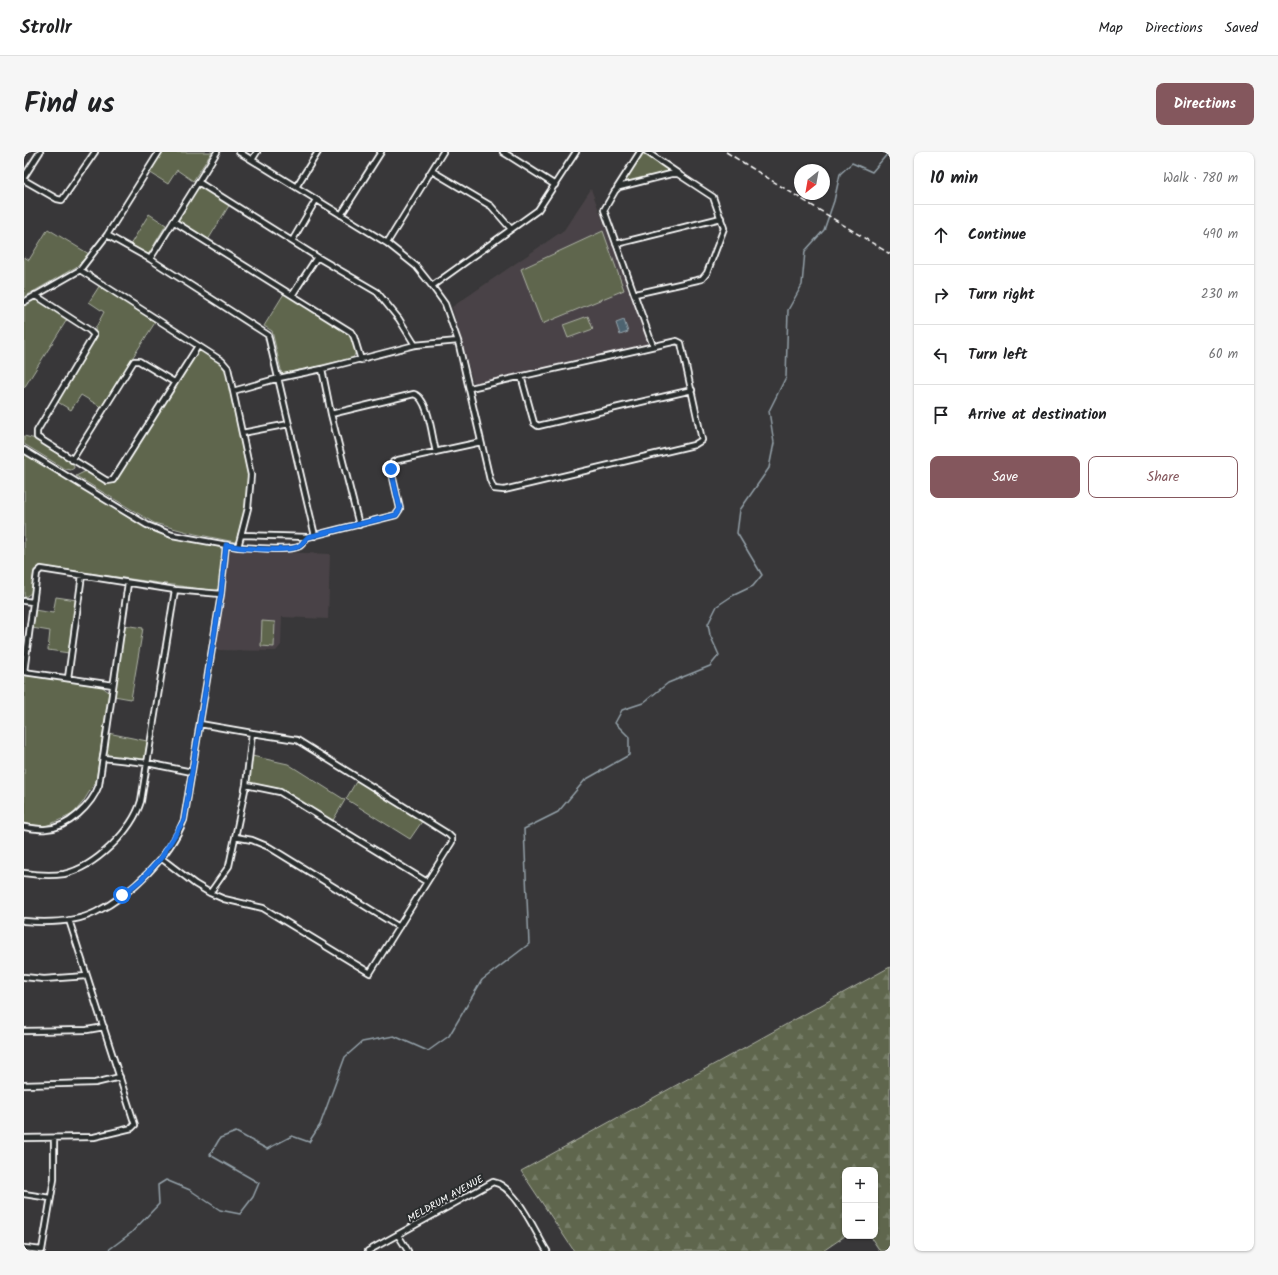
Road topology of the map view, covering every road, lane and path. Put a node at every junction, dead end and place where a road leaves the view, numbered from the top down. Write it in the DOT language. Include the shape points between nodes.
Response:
graph roads {
  1 [pos="40,152"];
  2 [pos="95,152"];
  3 [pos="159,152"];
  4 [pos="217,152"];
  5 [pos="239,152"];
  6 [pos="257,152"];
  7 [pos="318,152"];
  8 [pos="381,152"];
  9 [pos="443,152"];
  10 [pos="503,152"];
  11 [pos="576,152"];
  12 [pos="640,152"];
  13 [pos="647,152"];
  14 [pos="252,160"];
  15 [pos="432,171"];
  16 [pos="680,175"];
  17 [pos="24,177"];
  18 [pos="24,180"];
  19 [pos="198,182"];
  20 [pos="555,185"];
  21 [pos="296,187"];
  22 [pos="615,191"];
  23 [pos="316,200"];
  24 [pos="340,215"];
  25 [pos="721,218"];
  26 [pos="173,221"];
  27 [pos="511,229"];
  28 [pos="108,235"];
  29 [pos="292,241"];
  30 [pos="387,244"];
  31 [pos="616,244"];
  32 [pos="317,257"];
  33 [pos="150,259"];
  34 [pos="80,270"];
  35 [pos="432,286"];
  36 [pos="293,294"];
  37 [pos="636,294"];
  38 [pos="36,295"];
  39 [pos="24,302"];
  40 [pos="458,341"];
  41 [pos="415,345"];
  42 [pos="198,346"];
  43 [pos="653,346"];
  44 [pos="362,360"];
  45 [pos="322,370"];
  46 [pos="521,376"];
  47 [pos="279,378"];
  48 [pos="174,382"];
  49 [pos="470,388"];
  50 [pos="692,390"];
  51 [pos="233,391"];
  52 [pos="331,414"];
  53 [pos="289,424"];
  54 [pos="242,433"];
  55 [pos="481,442"];
  56 [pos="24,450"];
  57 [pos="436,452"];
  58 [pos="72,460"];
  59 [pos="359,524"];
  60 [pos="241,535"];
  61 [pos="315,536"];
  62 [pos="308,537"];
  63 [pos="226,545"];
  64 [pos="238,547"];
  65 [pos="82,575"];
  66 [pos="128,583"];
  67 [pos="175,590"];
  68 [pos="221,594"];
  69 [pos="24,601"];
  70 [pos="33,602"];
  71 [pos="24,672"];
  72 [pos="68,678"];
  73 [pos="113,685"];
  74 [pos="200,724"];
  75 [pos="252,733"];
  76 [pos="103,758"];
  77 [pos="147,763"];
  78 [pos="192,772"];
  79 [pos="246,784"];
  80 [pos="24,827"];
  81 [pos="235,836"];
  82 [pos="161,858"];
  83 [pos="24,873"];
  84 [pos="427,882"];
  85 [pos="210,893"];
  86 [pos="69,920"];
  87 [pos="24,921"];
  88 [pos="399,927"];
  89 [pos="87,976"];
  90 [pos="24,977"];
  91 [pos="104,1027"];
  92 [pos="24,1031"];
  93 [pos="120,1077"];
  94 [pos="24,1085"];
  95 [pos="24,1138"];
  96 [pos="54,1139"];
  97 [pos="24,1194"];
  98 [pos="50,1198"];
  99 [pos="398,1234"];
  100 [pos="24,1248"];
  101 [pos="368,1251"];
  102 [pos="408,1251"];
  103 [pos="547,1251"];
  1 -- 17 [label="street"];
  2 -- 18 [label="street" via="62,200"];
  3 -- 28 [label="street"];
  4 -- 19 [label="street"];
  5 -- 14 [label="street"];
  6 -- 14 [label="street"];
  7 -- 21 [label="street"];
  8 -- 24 [label="street"];
  9 -- 15 [label="street"];
  10 -- 20 [label="street"];
  11 -- 20 [label="street"];
  12 -- 22 [label="street"];
  13 -- 16 [label="street"];
  14 -- 21 [label="street"];
  15 -- 27 [label="street" via="491,206"];
  15 -- 30 [label="street"];
  16 -- 22 [label="street" via="671,174 622,186"];
  16 -- 25 [label="street" via="713,197"];
  19 -- 26 [label="street"];
  19 -- 29 [label="street"];
  20 -- 27 [label="street" via="542,205"];
  21 -- 23 [label="street"];
  22 -- 31 [label="street" via="604,212"];
  23 -- 24 [label="street"];
  23 -- 29 [label="street"];
  24 -- 30 [label="street"];
  25 -- 31 [label="street"];
  25 -- 37 [label="street" via="723,231 707,273 702,279"];
  26 -- 33 [label="street"];
  26 -- 36 [label="street"];
  27 -- 35 [label="street"];
  28 -- 33 [label="street"];
  28 -- 34 [label="street"];
  29 -- 32 [label="street"];
  30 -- 35 [label="street" via="416,266"];
  31 -- 37 [label="street"];
  32 -- 36 [label="street"];
  32 -- 41 [label="street" via="377,292 399,319"];
  33 -- 47 [label="street" via="268,335"];
  34 -- 38 [label="street"];
  34 -- 42 [label="street"];
  35 -- 40 [label="street" via="445,304"];
  36 -- 44 [label="street" via="353,334"];
  37 -- 43 [label="street"];
  38 -- 39 [label="street"];
  38 -- 58 [label="street" via="94,335 36,434 40,440"];
  40 -- 41 [label="street"];
  40 -- 49 [label="street"];
  41 -- 44 [label="street"];
  42 -- 48 [label="street"];
  42 -- 51 [label="street" via="226,365"];
  43 -- 46 [label="street"];
  43 -- 50 [label="street" via="675,341 681,343"];
  44 -- 45 [label="street"];
  45 -- 47 [label="street"];
  45 -- 52 [label="street"];
  46 -- 49 [label="street"];
  46 -- 50 [label="street" via="534,423 538,426"];
  47 -- 51 [label="street"];
  47 -- 53 [label="street"];
  48 -- 58 [label="street" via="113,480 107,481"];
  48 -- 58 [label="street" via="139,361 134,361"];
  49 -- 55 [label="street"];
  50 -- 55 [label="street" via="702,436 700,442 694,445 499,490 494,489 492,485"];
  51 -- 54 [label="street"];
  52 -- 57 [label="street" via="414,394 419,395 425,404"];
  52 -- 59 [label="street"];
  53 -- 54 [label="street"];
  53 -- 61 [label="street"];
  54 -- 60 [label="street" via="251,475 248,508"];
  55 -- 57 [label="street"];
  56 -- 63 [label="street" via="147,525 172,535"];
  57 -- 59 [label="street" via="393,462 391,469 400,509 398,514"];
  59 -- 61 [label="street"];
  60 -- 62 [label="street"];
  60 -- 64 [label="street"];
  61 -- 62 [label="street"];
  62 -- 64 [label="street" via="295,548"];
  63 -- 64 [label="street"];
  63 -- 68 [label="street"];
  65 -- 66 [label="street"];
  65 -- 70 [label="street" via="41,569 37,573"];
  65 -- 72 [label="street"];
  66 -- 67 [label="street"];
  66 -- 73 [label="street"];
  67 -- 68 [label="street"];
  67 -- 77 [label="street"];
  68 -- 74 [label="street"];
  69 -- 70 [label="street"];
  70 -- 71 [label="street"];
  71 -- 72 [label="street"];
  72 -- 73 [label="street"];
  73 -- 76 [label="street"];
  74 -- 75 [label="street"];
  74 -- 78 [label="street"];
  75 -- 79 [label="street"];
  75 -- 84 [label="street" via="297,740 450,836 451,844"];
  76 -- 77 [label="street"];
  76 -- 80 [label="street" via="96,792 79,812 63,824 52,828"];
  77 -- 78 [label="street"];
  77 -- 83 [label="street" via="140,805 130,824 113,845 79,868 65,873 52,876"];
  78 -- 82 [label="street" via="184,820"];
  79 -- 81 [label="street"];
  79 -- 84 [label="street" via="280,792"];
  81 -- 85 [label="street" via="228,868"];
  81 -- 88 [label="street" via="265,845"];
  82 -- 85 [label="street"];
  82 -- 86 [label="street" via="141,880 117,899 96,912"];
  84 -- 88 [label="street"];
  85 -- 88 [label="street" via="263,908 368,972 371,972"];
  86 -- 87 [label="street" via="44,923"];
  86 -- 89 [label="street"];
  89 -- 90 [label="street"];
  89 -- 91 [label="street"];
  91 -- 92 [label="street" via="87,1030"];
  91 -- 93 [label="street"];
  93 -- 94 [label="street" via="95,1083"];
  93 -- 96 [label="street" via="135,1122 134,1127 99,1136"];
  95 -- 96 [label="street"];
  96 -- 98 [label="street" via="55,1168"];
  97 -- 98 [label="street"];
  98 -- 100 [label="street" via="42,1250"];
  99 -- 101 [label="street, MELDRUM AVENUE"];
  99 -- 102 [label="street"];
  99 -- 103 [label="street, MELDRUM AVENUE" via="493,1182 502,1185 512,1194"];
}
